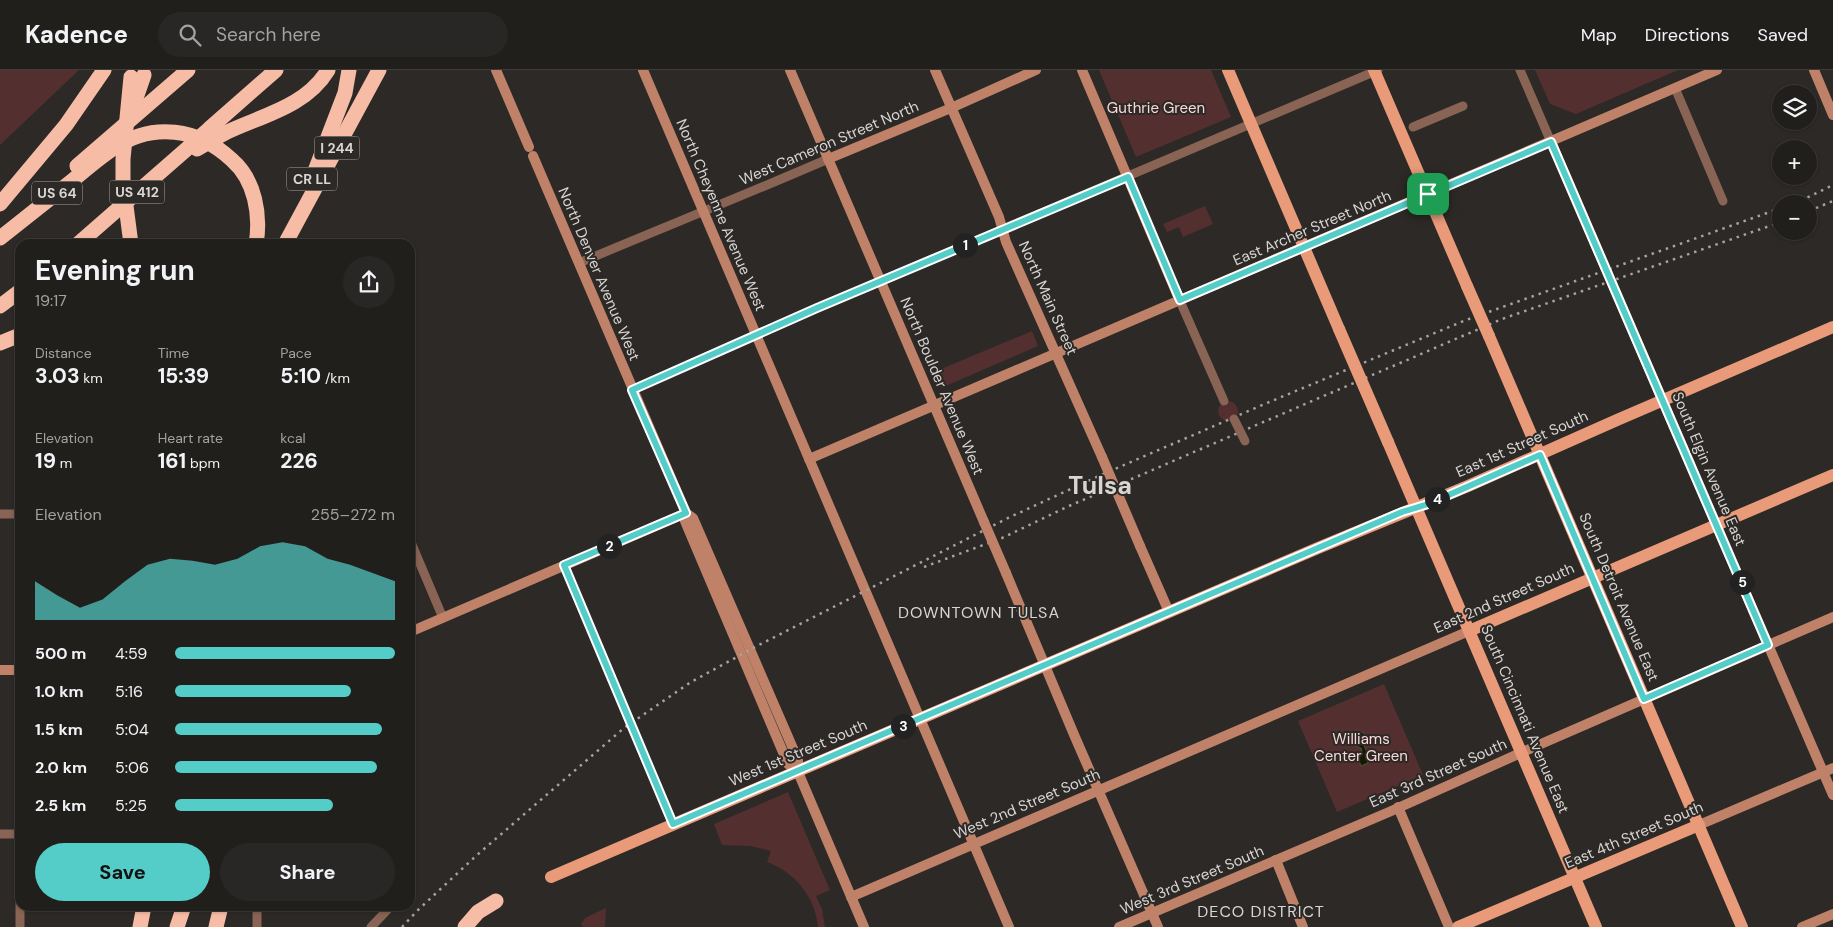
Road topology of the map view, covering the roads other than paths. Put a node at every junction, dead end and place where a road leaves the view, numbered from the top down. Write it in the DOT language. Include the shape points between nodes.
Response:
graph roads {
  1 [pos="104,70"];
  2 [pos="188,70"];
  3 [pos="276,70"];
  4 [pos="328,70"];
  5 [pos="349,70"];
  6 [pos="379,70"];
  7 [pos="496,70"];
  8 [pos="643,70"];
  9 [pos="790,70"];
  10 [pos="935,70"];
  11 [pos="1036,70"];
  12 [pos="1082,70"];
  13 [pos="1228,70"];
  14 [pos="1520,70"];
  15 [pos="1717,70"];
  16 [pos="1814,70"];
  17 [pos="1376,71"];
  18 [pos="138,73"];
  19 [pos="1675,88"];
  20 [pos="1463,106"];
  21 [pos="951,108"];
  22 [pos="1833,115"];
  23 [pos="1251,124"];
  24 [pos="1413,127"];
  25 [pos="217,131"];
  26 [pos="1551,142"];
  27 [pos="828,160"];
  28 [pos="1128,177"];
  29 [pos="1428,194"];
  30 [pos="1723,200"];
  31 [pos="0,204"];
  32 [pos="703,211"];
  33 [pos="294,226"];
  34 [pos="1002,228"];
  35 [pos="0,237"];
  36 [pos="84,239"];
  37 [pos="130,239"];
  38 [pos="256,239"];
  39 [pos="288,239"];
  40 [pos="1304,247"];
  41 [pos="579,263"];
  42 [pos="880,282"];
  43 [pos="15,295"];
  44 [pos="1180,300"];
  45 [pos="0,306"];
  46 [pos="1833,327"];
  47 [pos="755,334"];
  48 [pos="15,337"];
  49 [pos="0,343"];
  50 [pos="1056,354"];
  51 [pos="632,390"];
  52 [pos="1663,400"];
  53 [pos="1224,401"];
  54 [pos="934,406"];
  55 [pos="1234,419"];
  56 [pos="1244,441"];
  57 [pos="1540,455"];
  58 [pos="810,459"];
  59 [pos="1833,474"];
  60 [pos="1416,507"];
  61 [pos="686,513"];
  62 [pos="0,514"];
  63 [pos="15,514"];
  64 [pos="1716,524"];
  65 [pos="415,552"];
  66 [pos="564,565"];
  67 [pos="1592,578"];
  68 [pos="1169,612"];
  69 [pos="1833,617"];
  70 [pos="443,618"];
  71 [pos="415,630"];
  72 [pos="1469,631"];
  73 [pos="1768,645"];
  74 [pos="1045,666"];
  75 [pos="0,670"];
  76 [pos="15,670"];
  77 [pos="1644,699"];
  78 [pos="921,718"];
  79 [pos="1215,740"];
  80 [pos="1521,753"];
  81 [pos="1828,770"];
  82 [pos="798,772"];
  83 [pos="1098,789"];
  84 [pos="1833,795"];
  85 [pos="1398,807"];
  86 [pos="673,824"];
  87 [pos="1699,825"];
  88 [pos="0,834"];
  89 [pos="15,834"];
  90 [pos="974,843"];
  91 [pos="1276,860"];
  92 [pos="551,877"];
  93 [pos="1575,878"];
  94 [pos="851,897"];
  95 [pos="496,901"];
  96 [pos="20,911"];
  97 [pos="143,911"];
  98 [pos="182,911"];
  99 [pos="220,911"];
  100 [pos="257,911"];
  101 [pos="385,911"];
  102 [pos="1152,913"];
  103 [pos="1833,914"];
  104 [pos="20,927"];
  105 [pos="140,927"];
  106 [pos="177,927"];
  107 [pos="216,927"];
  108 [pos="257,927"];
  109 [pos="371,927"];
  110 [pos="465,927"];
  111 [pos="864,927"];
  112 [pos="1010,927"];
  113 [pos="1119,927"];
  114 [pos="1158,927"];
  115 [pos="1303,927"];
  116 [pos="1450,927"];
  117 [pos="1458,927"];
  118 [pos="1596,927"];
  119 [pos="1742,927"];
  120 [pos="1802,927"];
  1 -- 31 [label="highway" via="66,125"];
  2 -- 35 [label="highway" via="107,138"];
  3 -- 25 [label="highway, US 412"];
  4 -- 25 [label="highway" via="299,100"];
  5 -- 33 [label="highway, CR LL" via="342,101"];
  6 -- 33 [label="highway, I 244"];
  7 -- 41 [label="street, North Denver Avenue West"];
  8 -- 32 [label="street, North Cheyenne Avenue West"];
  9 -- 27 [label="street, North Boulder Avenue West"];
  10 -- 21 [label="street, North Main Street"];
  11 -- 21 [label="street, West Cameron Street North"];
  12 -- 28 [label="street"];
  13 -- 23 [label="main road, South Cincinnati Avenue East"];
  14 -- 26 [label="street"];
  15 -- 19 [label="street, East Archer Street North"];
  16 -- 22 [label="street"];
  17 -- 23 [label="street"];
  17 -- 29 [label="main road, South Detroit Avenue East"];
  18 -- 37 [label="highway, bridge" via="123,159"];
  19 -- 26 [label="street, East Archer Street North"];
  19 -- 30 [label="street"];
  20 -- 24 [label="street"];
  21 -- 27 [label="street, West Cameron Street North"];
  21 -- 34 [label="street, North Main Street"];
  23 -- 28 [label="street"];
  23 -- 40 [label="main road, South Cincinnati Avenue East"];
  25 -- 36 [label="highway, US 412, bridge" via="171,163"];
  26 -- 29 [label="street, East Archer Street North"];
  26 -- 52 [label="street, South Elgin Avenue East"];
  27 -- 32 [label="street, West Cameron Street North"];
  27 -- 42 [label="street, North Boulder Avenue West"];
  28 -- 34 [label="street"];
  28 -- 44 [label="street"];
  29 -- 40 [label="street, East Archer Street North"];
  29 -- 57 [label="main road, South Detroit Avenue East, bridge"];
  32 -- 41 [label="street, West Cameron Street North"];
  32 -- 47 [label="street, North Cheyenne Avenue West"];
  33 -- 39 [label="highway, I 244"];
  34 -- 42 [label="street"];
  34 -- 50 [label="street, North Main Street"];
  35 -- 38 [label="highway, US 64" via="114,148 132,138 157,132 205,140 234,162 253,195 258,217"];
  40 -- 44 [label="street, East Archer Street North"];
  40 -- 60 [label="main road, South Cincinnati Avenue East, bridge"];
  41 -- 51 [label="street, North Denver Avenue West"];
  42 -- 47 [label="street"];
  42 -- 54 [label="street, North Boulder Avenue West"];
  43 -- 45 [label="highway"];
  44 -- 50 [label="street, East Archer Street North"];
  44 -- 53 [label="street"];
  46 -- 52 [label="main road, East 1st Street South"];
  47 -- 51 [label="street"];
  47 -- 58 [label="street, North Cheyenne Avenue West"];
  48 -- 49 [label="highway"];
  50 -- 54 [label="street, East Archer Street North"];
  50 -- 68 [label="street, North Main Street, bridge"];
  51 -- 61 [label="street, North Denver Avenue West"];
  52 -- 57 [label="main road, East 1st Street South"];
  52 -- 64 [label="street, South Elgin Avenue East"];
  54 -- 58 [label="street, East Archer Street North"];
  54 -- 74 [label="street, North Boulder Avenue West, bridge"];
  55 -- 56 [label="street, bridge"];
  57 -- 60 [label="main road, East 1st Street South"];
  57 -- 67 [label="main road, South Detroit Avenue East"];
  58 -- 78 [label="street, North Cheyenne Avenue West"];
  59 -- 64 [label="main road, East 2nd Street South"];
  60 -- 68 [label="main road, East 1st Street South"];
  60 -- 72 [label="main road, South Cincinnati Avenue East"];
  61 -- 66 [label="street"];
  61 -- 82 [label="street, North Denver Avenue West" via="693,518 778,727 798,760"];
  62 -- 63 [label="street"];
  64 -- 67 [label="main road, East 2nd Street South"];
  64 -- 73 [label="street, South Elgin Avenue East"];
  65 -- 70 [label="street"];
  66 -- 70 [label="street"];
  66 -- 86 [label="street"];
  67 -- 72 [label="main road, East 2nd Street South"];
  67 -- 77 [label="main road, South Detroit Avenue East"];
  68 -- 74 [label="main road, West 1st Street South"];
  69 -- 73 [label="street, East 3rd Street South"];
  70 -- 71 [label="street"];
  72 -- 79 [label="street, East 2nd Street South"];
  72 -- 80 [label="main road, South Cincinnati Avenue East"];
  73 -- 77 [label="street, East 3rd Street South"];
  73 -- 81 [label="street, South Elgin Avenue East"];
  74 -- 78 [label="main road, West 1st Street South"];
  74 -- 83 [label="street, North Boulder Avenue West"];
  75 -- 76 [label="street"];
  77 -- 80 [label="street, East 3rd Street South"];
  77 -- 87 [label="main road, South Detroit Avenue East"];
  78 -- 82 [label="main road, West 1st Street South"];
  78 -- 90 [label="street, North Cheyenne Avenue West"];
  79 -- 83 [label="street, West 2nd Street South"];
  80 -- 85 [label="street, East 3rd Street South"];
  80 -- 93 [label="main road, South Cincinnati Avenue East"];
  81 -- 84 [label="street, South Elgin Avenue East"];
  81 -- 87 [label="street, East 4th Street South"];
  82 -- 86 [label="main road, West 1st Street South"];
  82 -- 94 [label="street, North Denver Avenue West"];
  83 -- 90 [label="street, West 2nd Street South"];
  83 -- 102 [label="street, North Boulder Avenue West"];
  85 -- 91 [label="street, East 3rd Street South"];
  85 -- 116 [label="street"];
  86 -- 92 [label="main road, West 1st Street South"];
  87 -- 93 [label="main road, East 4th Street South"];
  87 -- 119 [label="main road, South Detroit Avenue East"];
  88 -- 89 [label="street"];
  90 -- 94 [label="street, West 2nd Street South"];
  90 -- 112 [label="street, North Cheyenne Avenue West"];
  91 -- 102 [label="street, West 3rd Street South"];
  91 -- 115 [label="street"];
  93 -- 117 [label="main road, East 4th Street South"];
  93 -- 118 [label="main road, South Cincinnati Avenue East"];
  94 -- 111 [label="street, North Denver Avenue West"];
  95 -- 110 [label="highway" via="478,912"];
  96 -- 104 [label="street"];
  97 -- 105 [label="highway"];
  98 -- 106 [label="highway"];
  99 -- 107 [label="highway"];
  100 -- 108 [label="street"];
  101 -- 109 [label="street"];
  102 -- 113 [label="street, West 3rd Street South"];
  102 -- 114 [label="street, North Boulder Avenue West"];
  103 -- 120 [label="street"];
}
